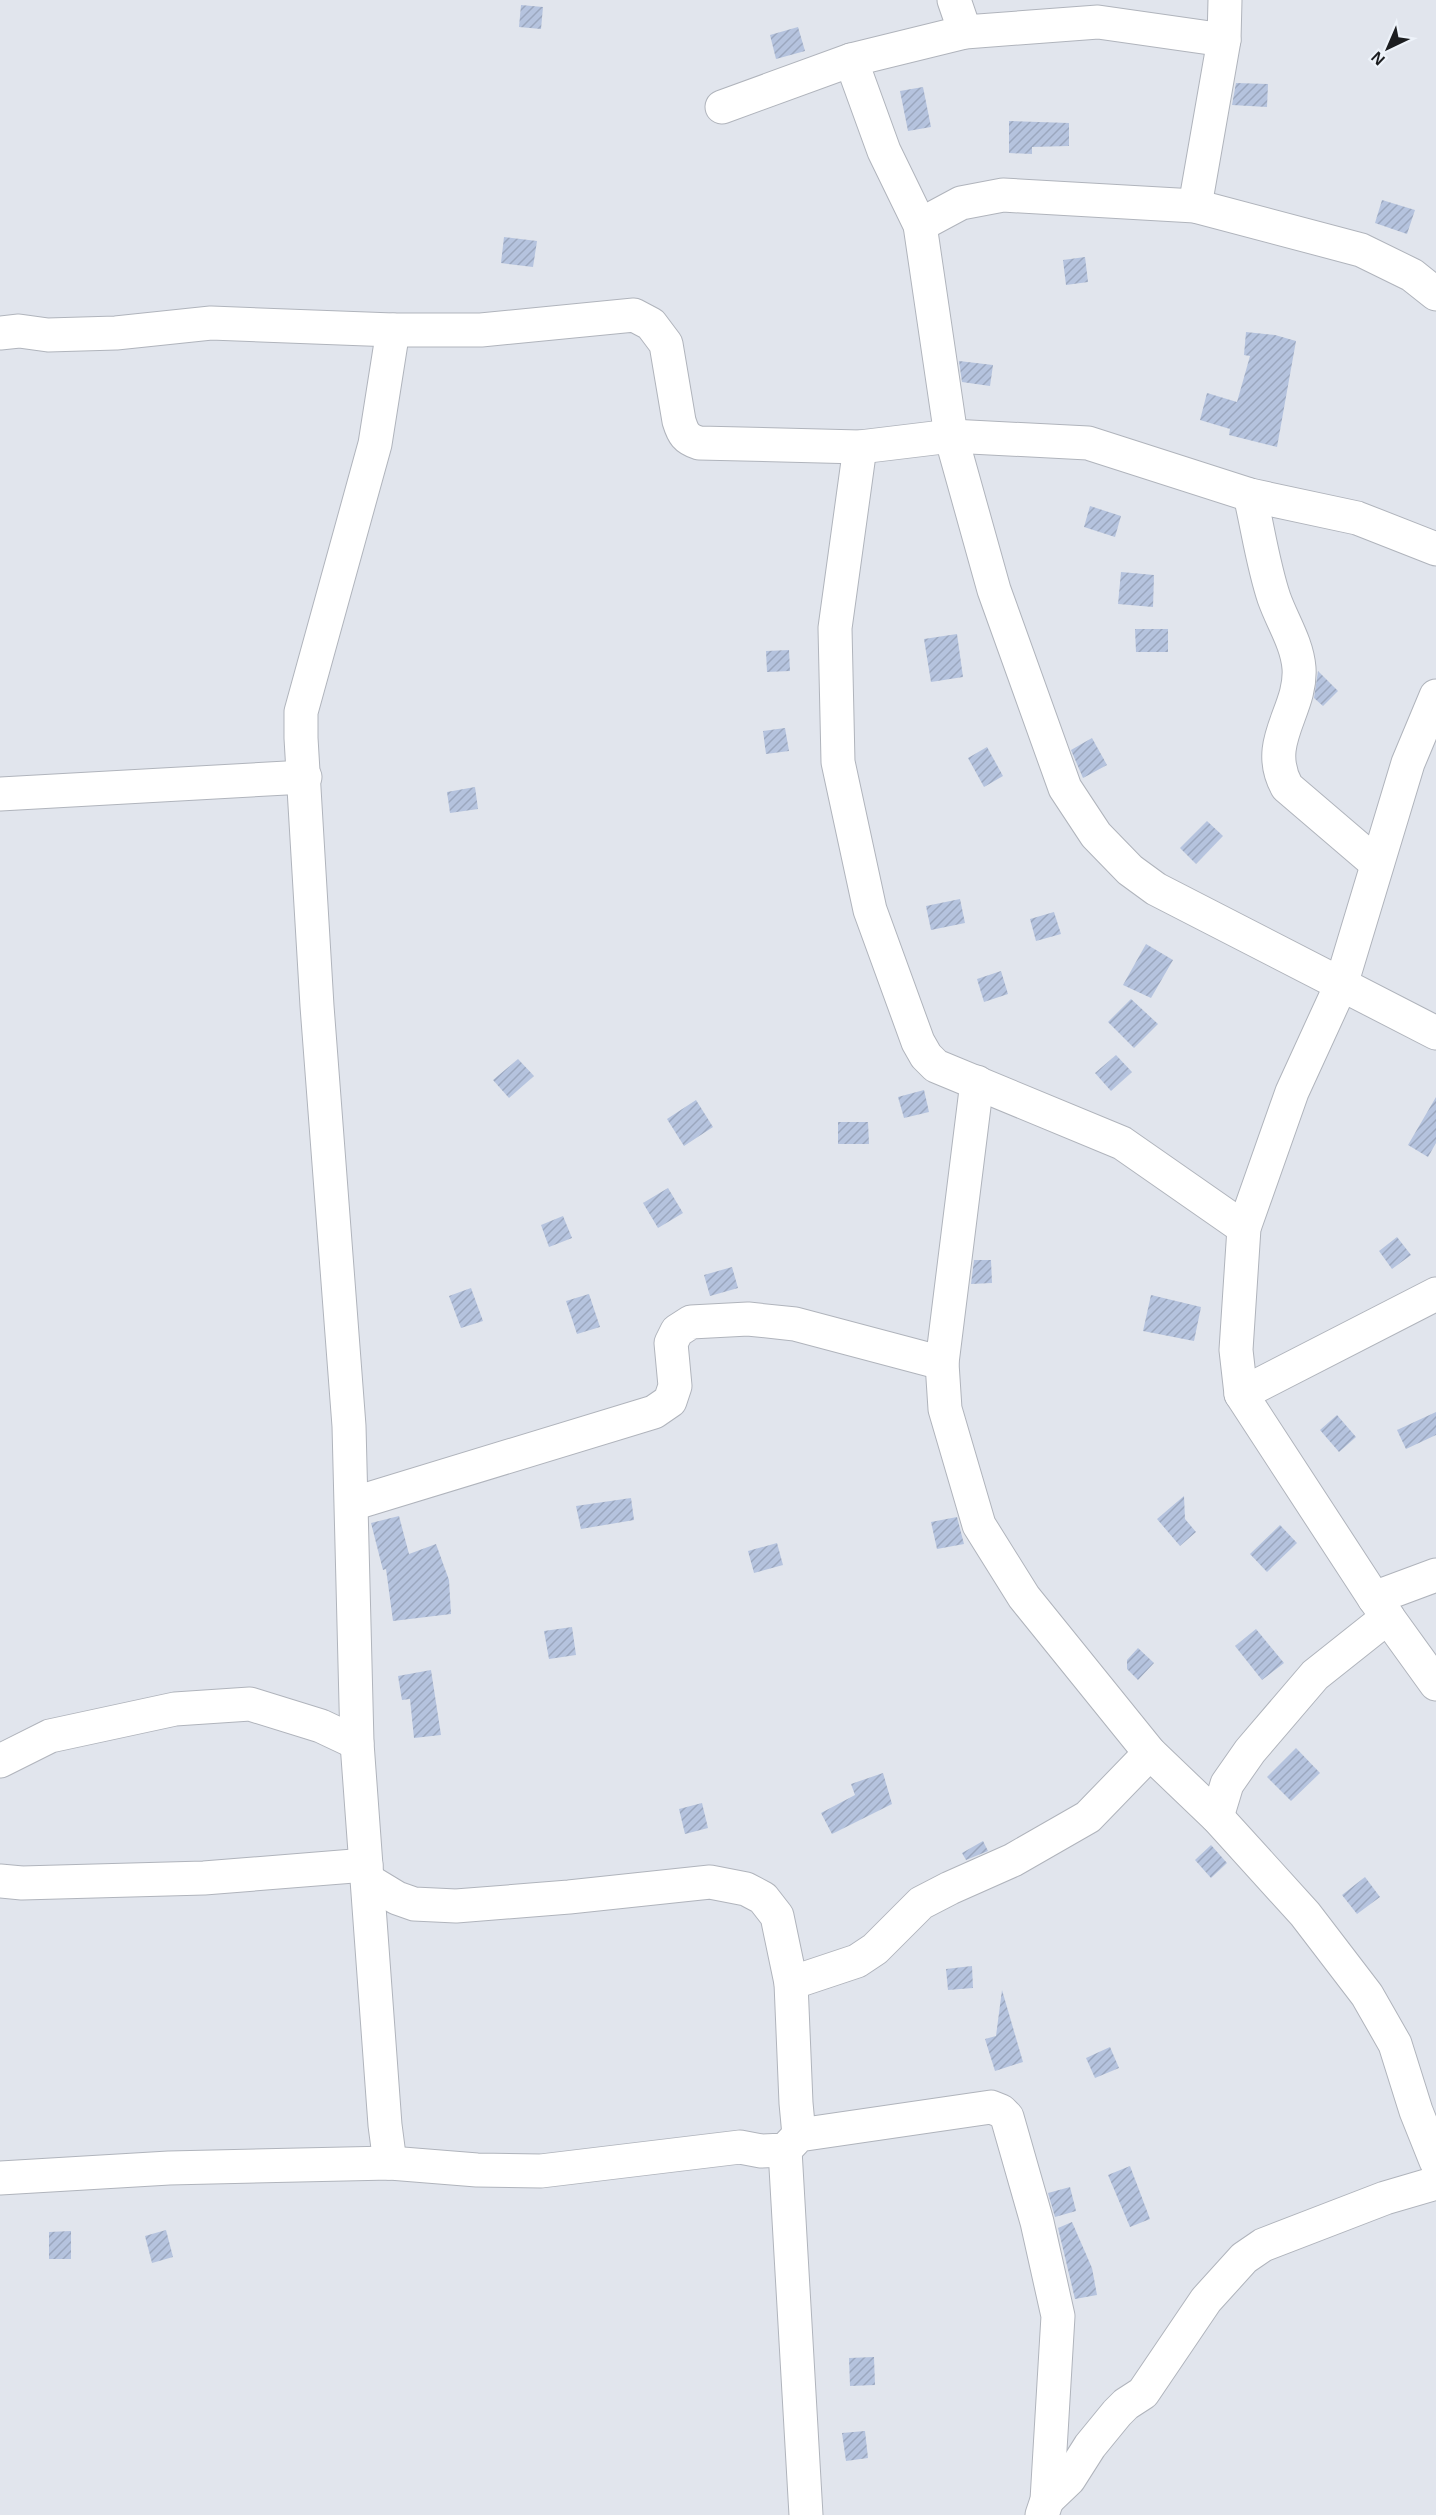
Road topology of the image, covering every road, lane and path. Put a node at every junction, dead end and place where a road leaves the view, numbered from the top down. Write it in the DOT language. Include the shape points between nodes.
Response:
graph roads {
  1 [pos="954,0"];
  2 [pos="1225,0"];
  3 [pos="965,32"];
  4 [pos="1224,40"];
  5 [pos="851,60"];
  6 [pos="723,107"];
  7 [pos="1194,206"];
  8 [pos="920,225"];
  9 [pos="1436,294"];
  10 [pos="393,330"];
  11 [pos="0,333"];
  12 [pos="951,436"];
  13 [pos="860,447"];
  14 [pos="1250,495"];
  15 [pos="1436,549"];
  16 [pos="1436,696"];
  17 [pos="304,777"];
  18 [pos="0,794"];
  19 [pos="1377,864"];
  20 [pos="1341,985"];
  21 [pos="1436,1033"];
  22 [pos="977,1082"];
  23 [pos="1244,1228"];
  24 [pos="1436,1294"];
  25 [pos="942,1363"];
  26 [pos="1241,1394"];
  27 [pos="352,1504"];
  28 [pos="1436,1575"];
  29 [pos="1381,1607"];
  30 [pos="1436,1684"];
  31 [pos="357,1743"];
  32 [pos="1150,1753"];
  33 [pos="0,1761"];
  34 [pos="1217,1817"];
  35 [pos="367,1873"];
  36 [pos="0,1881"];
  37 [pos="791,1983"];
  38 [pos="792,2142"];
  39 [pos="1436,2161"];
  40 [pos="390,2163"];
  41 [pos="0,2178"];
  42 [pos="1436,2183"];
  43 [pos="1044,2508"];
  44 [pos="806,2515"];
  1 -- 3 [label="street"];
  2 -- 4 [label="street"];
  3 -- 4 [label="street" via="1098,22"];
  3 -- 5 [label="street"];
  4 -- 7 [label="street"];
  5 -- 6 [label="street"];
  5 -- 8 [label="street" via="884,151"];
  7 -- 8 [label="street" via="1003,195 961,203"];
  7 -- 9 [label="street" via="1361,250 1412,275"];
  8 -- 12 [label="street"];
  10 -- 11 [label="street" via="211,323 116,333"];
  10 -- 13 [label="street" via="481,330 634,315 651,324 666,344 679,421 689,440"];
  10 -- 17 [label="street" via="375,444 301,712"];
  12 -- 13 [label="street"];
  12 -- 14 [label="street" via="1088,443"];
  12 -- 20 [label="street" via="994,590 1065,788 1096,835 1130,870 1156,889"];
  13 -- 22 [label="street" via="835,628 838,762 870,910 918,1042 936,1066"];
  14 -- 15 [label="street" via="1357,518"];
  14 -- 19 [label="street" via="1274,598 1295,648 1299,669 1277,755 1279,773 1287,787"];
  16 -- 19 [label="street" via="1408,763"];
  17 -- 18 [label="street"];
  17 -- 27 [label="street"];
  19 -- 20 [label="street"];
  20 -- 21 [label="street"];
  20 -- 23 [label="street" via="1293,1092"];
  22 -- 23 [label="street" via="1122,1143"];
  22 -- 25 [label="street"];
  23 -- 26 [label="street" via="1236,1350"];
  24 -- 26 [label="street"];
  25 -- 27 [label="street" via="795,1323 748,1319 691,1322 677,1331 671,1343 675,1386 670,1401 654,1412"];
  25 -- 32 [label="street" via="945,1409 979,1525 1024,1597"];
  26 -- 29 [label="street"];
  27 -- 31 [label="street"];
  28 -- 29 [label="street"];
  29 -- 30 [label="street"];
  29 -- 34 [label="street" via="1265,1734 1227,1784"];
  31 -- 33 [label="street" via="321,1726 250,1704 175,1709 50,1736"];
  31 -- 35 [label="street"];
  32 -- 34 [label="street"];
  32 -- 37 [label="street" via="1088,1817 1013,1860 921,1903 875,1949 857,1961"];
  34 -- 39 [label="street" via="1305,1914 1367,1995 1395,2044"];
  35 -- 36 [label="street"];
  35 -- 37 [label="street" via="397,1898 414,1904 456,1906 710,1882 746,1889 763,1898 777,1916"];
  35 -- 40 [label="street"];
  37 -- 38 [label="street" via="796,2103"];
  38 -- 40 [label="street" via="761,2151 740,2147 541,2171"];
  38 -- 43 [label="street" via="991,2107 1007,2117 1058,2316"];
  38 -- 44 [label="street"];
  40 -- 41 [label="street" via="169,2168"];
  42 -- 43 [label="street" via="1385,2198 1263,2245 1244,2259 1206,2300 1143,2393 1117,2413"];
}
